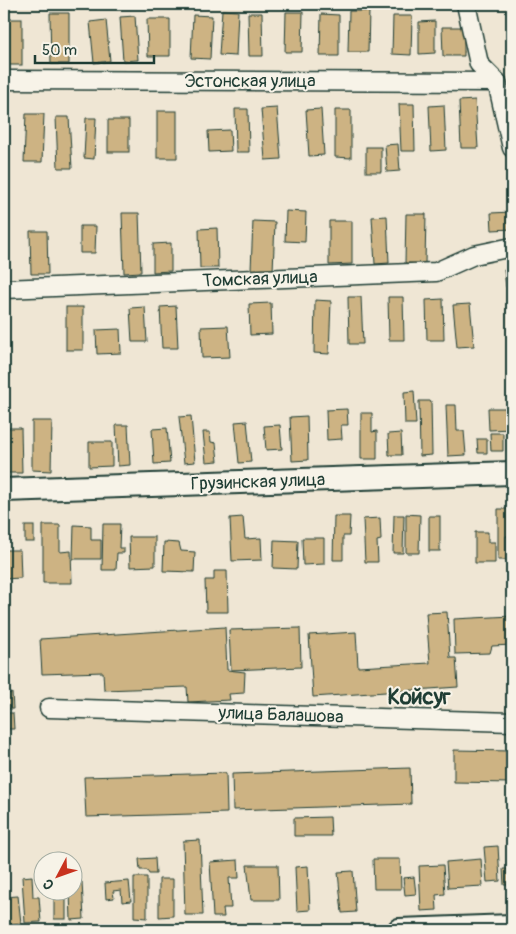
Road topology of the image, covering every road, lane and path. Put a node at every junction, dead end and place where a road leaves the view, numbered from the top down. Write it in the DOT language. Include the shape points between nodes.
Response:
graph roads {
  1 [pos="466,4"];
  2 [pos="4,80"];
  3 [pos="497,82"];
  4 [pos="512,148"];
  5 [pos="512,247"];
  6 [pos="4,288"];
  7 [pos="512,473"];
  8 [pos="4,490"];
  9 [pos="49,708"];
  10 [pos="512,722"];
  11 [pos="512,926"];
  12 [pos="400,930"];
  1 -- 3 [label="street" via="480,64"];
  2 -- 3 [label="street, Эстонская улица"];
  3 -- 4 [label="street"];
  5 -- 6 [label="street, Томская улица" via="474,255 436,272"];
  7 -- 8 [label="main road, Грузинская улица"];
  9 -- 10 [label="street, улица Балашова"];
  11 -- 12 [label="main road"];
}
